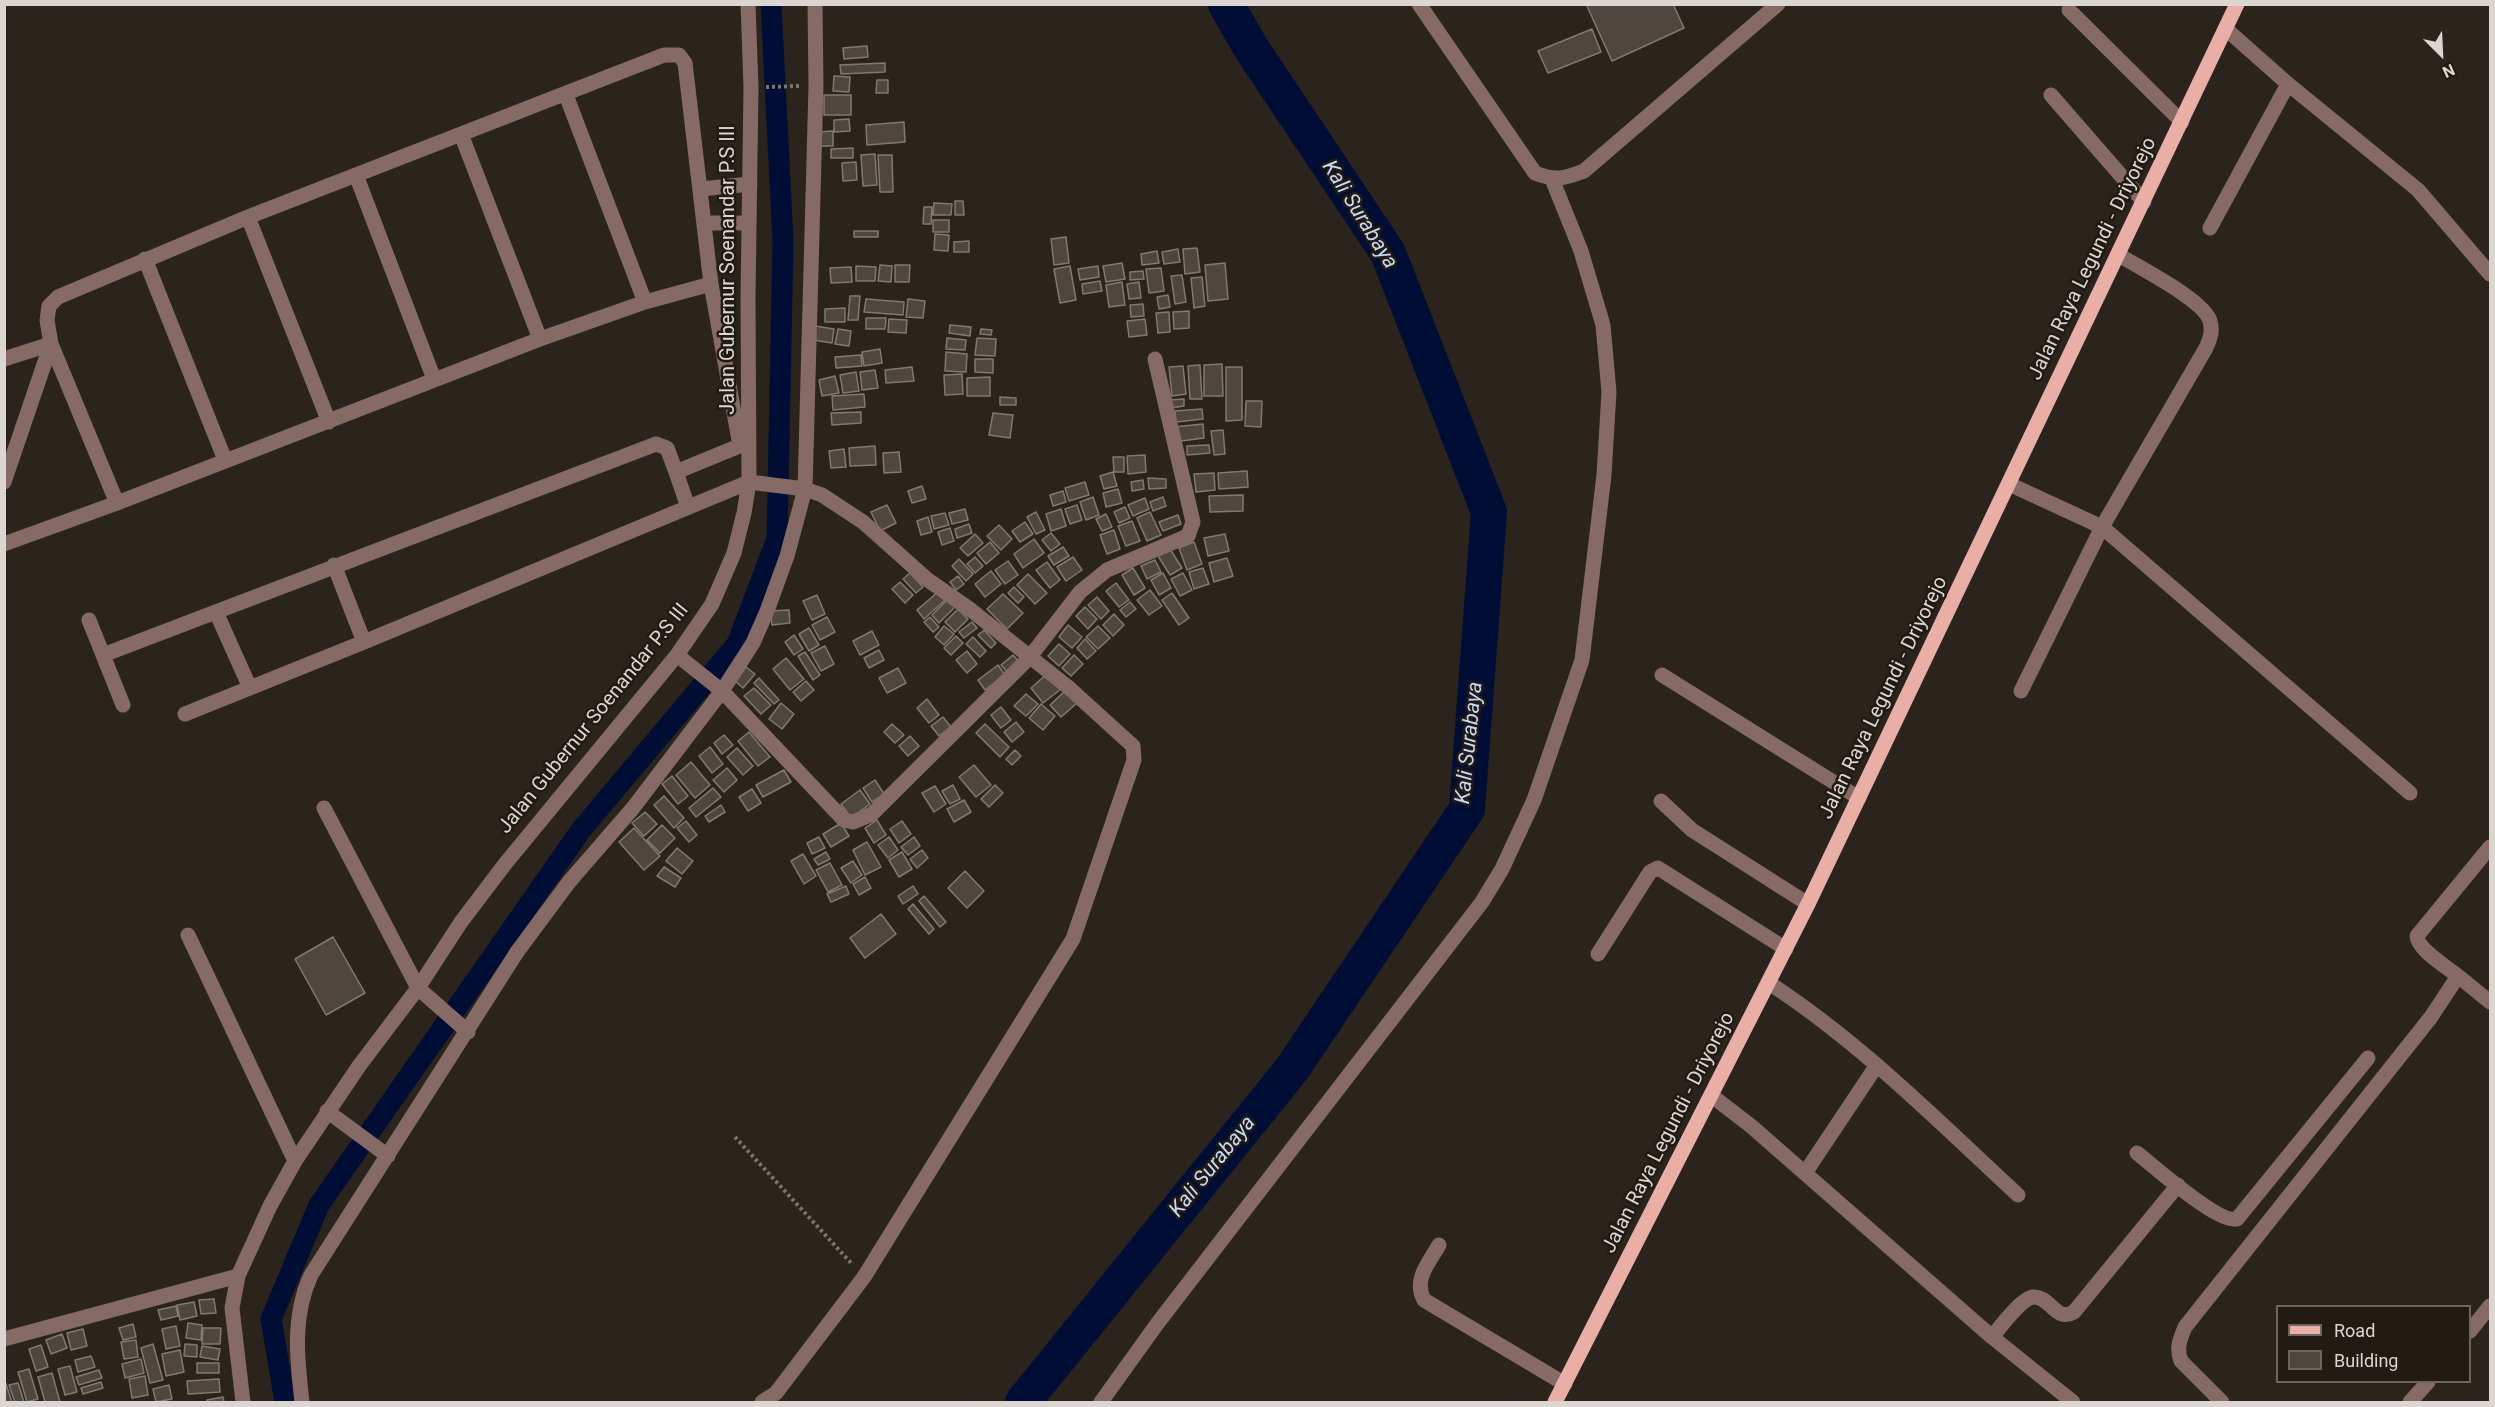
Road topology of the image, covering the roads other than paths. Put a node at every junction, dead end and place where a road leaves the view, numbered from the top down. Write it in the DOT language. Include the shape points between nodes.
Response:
graph roads {
  1 [pos="748,4"];
  2 [pos="815,4"];
  3 [pos="1419,4"];
  4 [pos="1778,4"];
  5 [pos="2237,4"];
  6 [pos="2069,10"];
  7 [pos="2226,28"];
  8 [pos="2288,84"];
  9 [pos="566,95"];
  10 [pos="2051,95"];
  11 [pos="2182,122"];
  12 [pos="461,134"];
  13 [pos="357,175"];
  14 [pos="1552,179"];
  15 [pos="750,184"];
  16 [pos="701,189"];
  17 [pos="2144,202"];
  18 [pos="248,217"];
  19 [pos="705,223"];
  20 [pos="749,223"];
  21 [pos="2210,228"];
  22 [pos="2118,255"];
  23 [pos="145,259"];
  24 [pos="2490,274"];
  25 [pos="711,284"];
  26 [pos="645,302"];
  27 [pos="540,339"];
  28 [pos="51,344"];
  29 [pos="1155,358"];
  30 [pos="4,359"];
  31 [pos="434,380"];
  32 [pos="329,422"];
  33 [pos="745,444"];
  34 [pos="225,460"];
  35 [pos="676,472"];
  36 [pos="4,482"];
  37 [pos="755,482"];
  38 [pos="2009,484"];
  39 [pos="801,488"];
  40 [pos="117,503"];
  41 [pos="688,507"];
  42 [pos="2102,527"];
  43 [pos="4,544"];
  44 [pos="334,566"];
  45 [pos="216,612"];
  46 [pos="89,620"];
  47 [pos="364,642"];
  48 [pos="103,655"];
  49 [pos="1029,658"];
  50 [pos="682,659"];
  51 [pos="1662,675"];
  52 [pos="717,687"];
  53 [pos="250,688"];
  54 [pos="2021,691"];
  55 [pos="123,705"];
  56 [pos="185,714"];
  57 [pos="2410,793"];
  58 [pos="1859,798"];
  59 [pos="1661,801"];
  60 [pos="324,808"];
  61 [pos="2490,847"];
  62 [pos="1808,904"];
  63 [pos="188,935"];
  64 [pos="1786,949"];
  65 [pos="1598,954"];
  66 [pos="2458,976"];
  67 [pos="1770,983"];
  68 [pos="423,992"];
  69 [pos="2490,1002"];
  70 [pos="464,1028"];
  71 [pos="2368,1058"];
  72 [pos="1877,1065"];
  73 [pos="1712,1096"];
  74 [pos="333,1115"];
  75 [pos="2137,1153"];
  76 [pos="388,1156"];
  77 [pos="295,1161"];
  78 [pos="1805,1173"];
  79 [pos="2178,1185"];
  80 [pos="2018,1195"];
  81 [pos="1439,1245"];
  82 [pos="238,1276"];
  83 [pos="2490,1306"];
  84 [pos="2471,1329"];
  85 [pos="1992,1337"];
  86 [pos="4,1339"];
  87 [pos="2427,1383"];
  88 [pos="1565,1384"];
  89 [pos="243,1402"];
  90 [pos="302,1402"];
  91 [pos="762,1402"];
  92 [pos="1101,1402"];
  93 [pos="1555,1402"];
  94 [pos="2073,1402"];
  95 [pos="2222,1402"];
  96 [pos="2410,1402"];
  1 -- 15 [label="street, Jalan Gubernur Soenandar P.S III"];
  2 -- 39 [label="street" via="816,86"];
  3 -- 14 [label="street" via="1535,173"];
  4 -- 14 [label="street" via="1584,171"];
  5 -- 7 [label="main road, Jalan Raya Legundi - Driyorejo"];
  6 -- 11 [label="street"];
  7 -- 8 [label="street"];
  7 -- 11 [label="main road, Jalan Raya Legundi - Driyorejo"];
  8 -- 21 [label="street"];
  8 -- 24 [label="street" via="2418,190"];
  9 -- 12 [label="street"];
  9 -- 16 [label="street" via="664,55 679,55 686,63"];
  9 -- 26 [label="street"];
  10 -- 17 [label="street"];
  11 -- 17 [label="main road, Jalan Raya Legundi - Driyorejo"];
  12 -- 13 [label="street"];
  12 -- 27 [label="street"];
  13 -- 18 [label="street"];
  13 -- 31 [label="street"];
  14 -- 92 [label="street" via="1581,251 1603,325 1609,392 1604,475 1582,660 1534,800 1502,870 1482,902"];
  15 -- 16 [label="street"];
  15 -- 20 [label="street, Jalan Gubernur Soenandar P.S III"];
  16 -- 19 [label="street"];
  17 -- 22 [label="main road, Jalan Raya Legundi - Driyorejo"];
  18 -- 23 [label="street"];
  18 -- 32 [label="street"];
  19 -- 20 [label="street"];
  19 -- 25 [label="street"];
  20 -- 33 [label="street, Jalan Gubernur Soenandar P.S III"];
  22 -- 38 [label="main road, Jalan Raya Legundi - Driyorejo"];
  22 -- 42 [label="street" via="2200,305 2210,319 2212,333"];
  23 -- 28 [label="street" via="58,297 50,306 47,320"];
  23 -- 34 [label="street"];
  25 -- 26 [label="street"];
  25 -- 33 [label="street"];
  26 -- 27 [label="street"];
  27 -- 31 [label="street"];
  28 -- 30 [label="street"];
  28 -- 36 [label="street"];
  28 -- 40 [label="street"];
  29 -- 49 [label="street" via="1192,530 1182,540 1107,570 1093,580"];
  31 -- 32 [label="street"];
  32 -- 34 [label="street"];
  33 -- 35 [label="street"];
  33 -- 37 [label="street, Jalan Gubernur Soenandar P.S III"];
  34 -- 40 [label="street"];
  35 -- 41 [label="street"];
  35 -- 44 [label="street" via="667,447 656,444"];
  37 -- 39 [label="street"];
  37 -- 41 [label="street"];
  37 -- 50 [label="street, Jalan Gubernur Soenandar P.S III" via="734,553"];
  38 -- 42 [label="street"];
  38 -- 58 [label="main road, Jalan Raya Legundi - Driyorejo"];
  39 -- 49 [label="street" via="822,495 862,522 928,580"];
  39 -- 52 [label="street" via="787,556 767,611 753,643"];
  40 -- 43 [label="street"];
  41 -- 47 [label="street"];
  42 -- 54 [label="street"];
  42 -- 57 [label="street"];
  44 -- 45 [label="street"];
  44 -- 47 [label="street"];
  45 -- 48 [label="street"];
  45 -- 53 [label="street"];
  46 -- 48 [label="street"];
  47 -- 53 [label="street"];
  48 -- 55 [label="street"];
  49 -- 52 [label="street" via="872,814 853,822 844,820"];
  49 -- 91 [label="street" via="1068,687 1133,746 1134,760 1073,939 864,1277 776,1392"];
  50 -- 52 [label="street"];
  50 -- 68 [label="street, Jalan Gubernur Soenandar P.S III" via="505,864 461,922"];
  51 -- 58 [label="street"];
  52 -- 70 [label="street" via="633,808 556,900"];
  53 -- 56 [label="street"];
  58 -- 62 [label="main road, Jalan Raya Legundi - Driyorejo"];
  59 -- 62 [label="street" via="1692,830"];
  60 -- 68 [label="street"];
  61 -- 66 [label="street" via="2417,936 2428,952"];
  62 -- 64 [label="main road, Jalan Raya Legundi - Driyorejo"];
  63 -- 77 [label="street"];
  64 -- 65 [label="street" via="1658,868 1650,872"];
  64 -- 67 [label="main road, Jalan Raya Legundi - Driyorejo"];
  66 -- 69 [label="street"];
  66 -- 95 [label="street" via="2431,1017 2185,1327 2179,1344 2181,1361"];
  67 -- 72 [label="street"];
  67 -- 73 [label="main road, Jalan Raya Legundi - Driyorejo"];
  68 -- 70 [label="street"];
  68 -- 74 [label="street, Jalan Gubernur Soenandar P.S III"];
  70 -- 76 [label="street"];
  71 -- 79 [label="street" via="2237,1219 2228,1220 2205,1207"];
  72 -- 78 [label="street"];
  72 -- 80 [label="street"];
  73 -- 78 [label="street"];
  73 -- 88 [label="main road, Jalan Raya Legundi - Driyorejo"];
  74 -- 76 [label="street"];
  74 -- 77 [label="street, Jalan Gubernur Soenandar P.S III"];
  75 -- 79 [label="street"];
  76 -- 90 [label="street" via="304,1292 298,1317"];
  77 -- 82 [label="street, Jalan Gubernur Soenandar P.S III"];
  78 -- 85 [label="street"];
  79 -- 85 [label="street" via="2074,1312 2060,1314 2032,1297"];
  81 -- 88 [label="street" via="1420,1280 1424,1300"];
  82 -- 86 [label="street"];
  82 -- 89 [label="street, Jalan Gubernur Soenandar P.S III" via="232,1308"];
  83 -- 84 [label="street"];
  85 -- 94 [label="street"];
  87 -- 96 [label="street"];
  88 -- 93 [label="main road, Jalan Raya Legundi - Driyorejo"];
}
